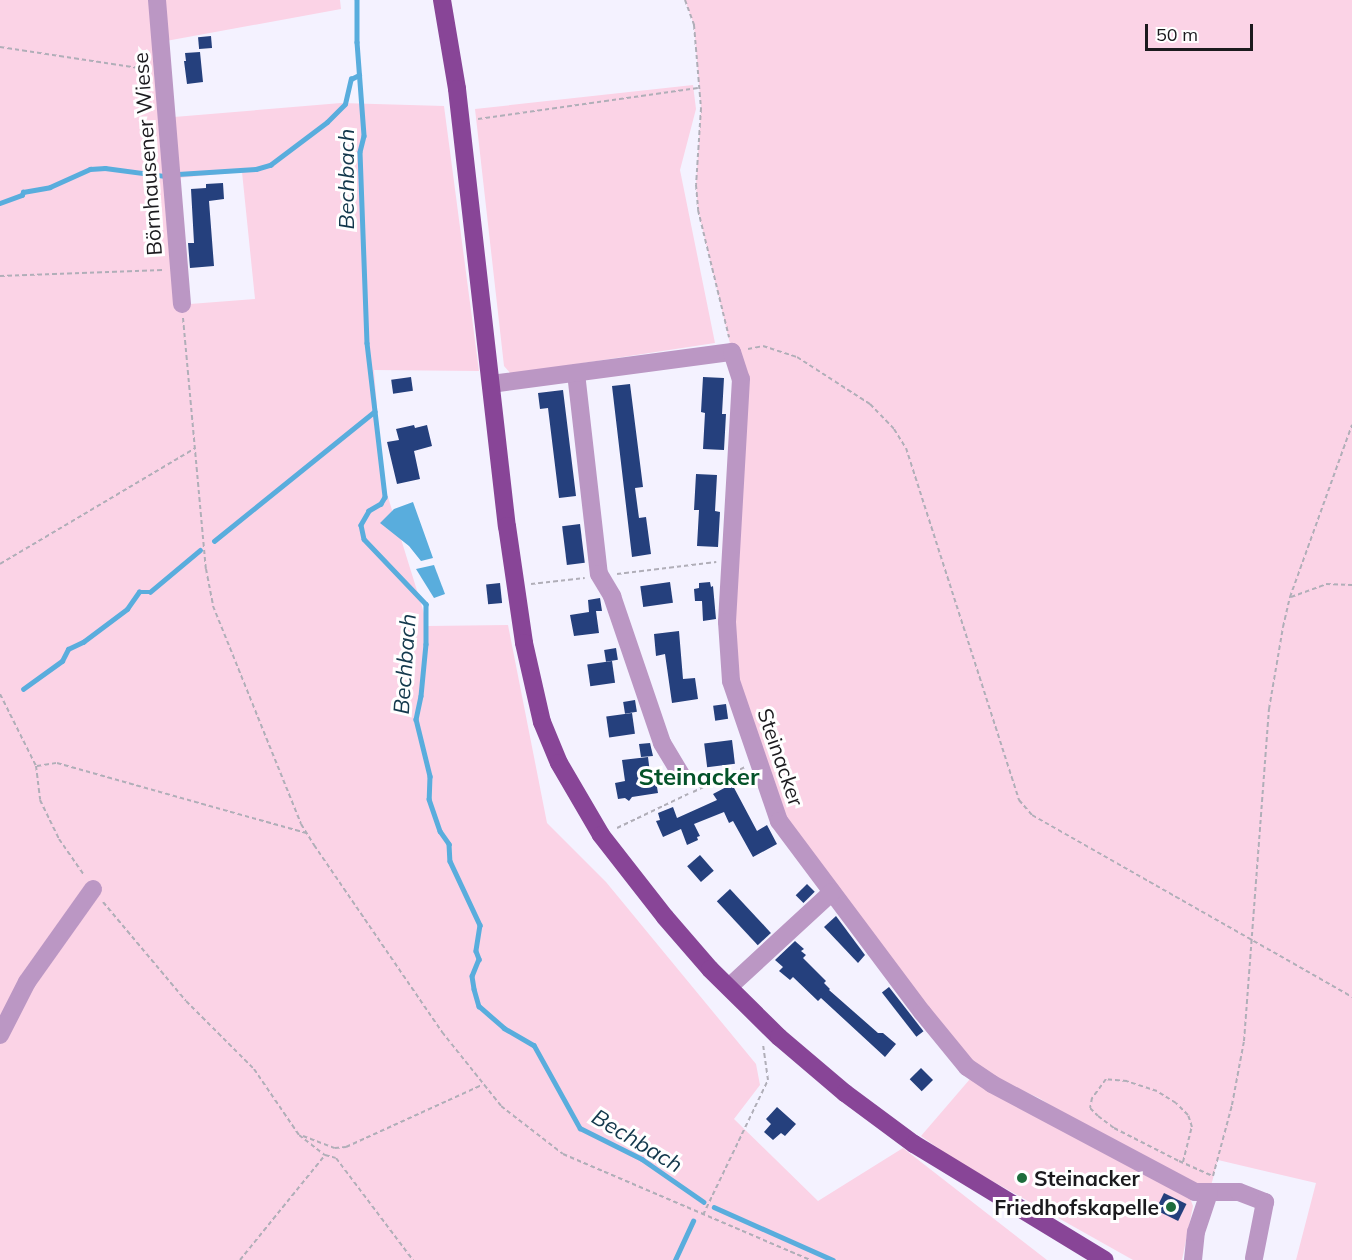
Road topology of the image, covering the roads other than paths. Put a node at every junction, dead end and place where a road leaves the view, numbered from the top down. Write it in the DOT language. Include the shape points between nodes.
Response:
graph roads {
  1 [pos="157,0"];
  2 [pos="442,0"];
  3 [pos="182,304"];
  4 [pos="576,373"];
  5 [pos="491,384"];
  6 [pos="683,778"];
  7 [pos="93,889"];
  8 [pos="832,892"];
  9 [pos="729,987"];
  10 [pos="0,1035"];
  11 [pos="1211,1185"];
  12 [pos="1254,1258"];
  13 [pos="1105,1260"];
  14 [pos="1193,1260"];
  1 -- 3 [label="street, Börnhausener Wiese"];
  2 -- 5 [label="main road" via="461,121"];
  4 -- 5 [label="street"];
  4 -- 6 [label="street" via="600,576 612,596 662,743"];
  4 -- 8 [label="street, Steinacker" via="732,352 741,378 729,560 727,622 731,681 779,821"];
  5 -- 9 [label="main road" via="524,643 542,722 559,763 601,835 665,917"];
  7 -- 10 [label="street" via="27,982"];
  8 -- 9 [label="street"];
  8 -- 11 [label="street, Steinacker" via="921,1012 968,1067 992,1084 1195,1192"];
  9 -- 13 [label="main road" via="779,1037 914,1144"];
  11 -- 12 [label="street, Steinacker" via="1265,1202"];
  11 -- 14 [label="street" via="1196,1232"];
}
